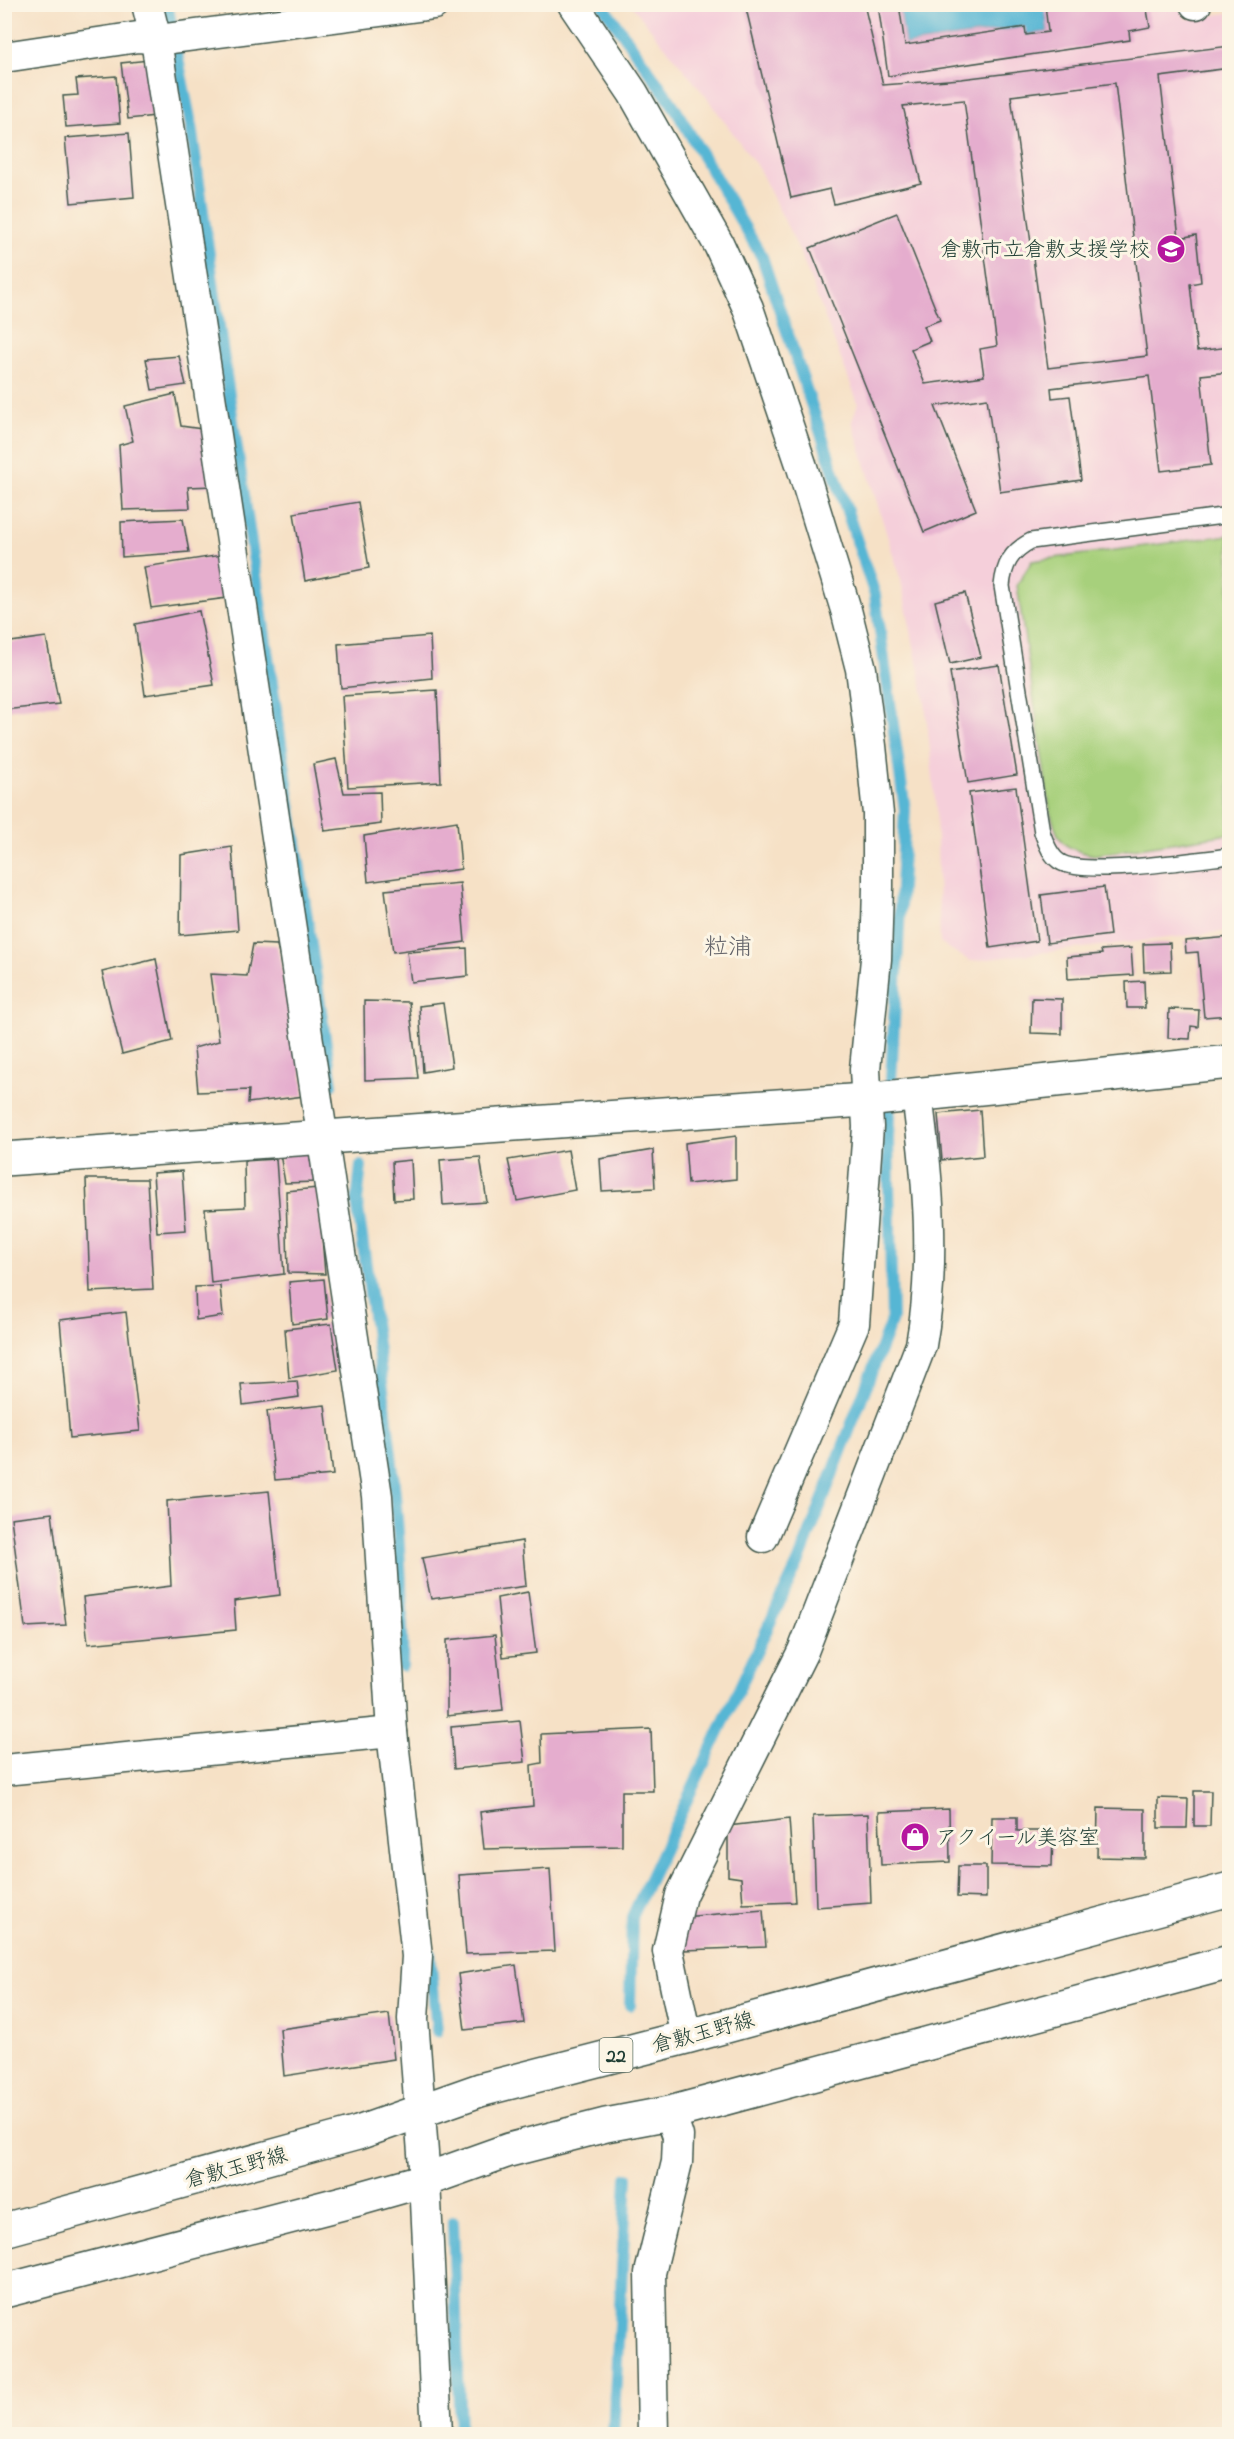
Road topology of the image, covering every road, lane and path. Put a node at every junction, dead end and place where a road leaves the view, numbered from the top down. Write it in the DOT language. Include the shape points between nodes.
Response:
graph roads {
  1 [pos="147,4"];
  2 [pos="434,4"];
  3 [pos="573,4"];
  4 [pos="167,38"];
  5 [pos="4,57"];
  6 [pos="1230,515"];
  7 [pos="1230,856"];
  8 [pos="1230,1062"];
  9 [pos="892,1098"];
  10 [pos="321,1136"];
  11 [pos="4,1159"];
  12 [pos="764,1537"];
  13 [pos="392,1732"];
  14 [pos="4,1770"];
  15 [pos="1230,1889"];
  16 [pos="1230,1962"];
  17 [pos="686,2037"];
  18 [pos="420,2111"];
  19 [pos="670,2113"];
  20 [pos="425,2180"];
  21 [pos="4,2230"];
  22 [pos="4,2291"];
  23 [pos="437,2434"];
  24 [pos="653,2434"];
  1 -- 4 [label="street"];
  2 -- 4 [label="street"];
  3 -- 9 [label="street" via="639,104 719,245 748,308 846,610 861,669 878,814 876,949 865,1069"];
  4 -- 5 [label="street" via="138,37"];
  4 -- 10 [label="street"];
  6 -- 7 [label="lane" via="1031,541 1018,547 1009,559 1002,586 1042,832 1059,862 1088,869"];
  8 -- 9 [label="main road"];
  9 -- 10 [label="main road"];
  9 -- 12 [label="street" via="868,1127 854,1324"];
  9 -- 17 [label="street" via="928,1182 929,1300 921,1345 803,1651 681,1895 668,1951"];
  10 -- 11 [label="main road"];
  10 -- 13 [label="street" via="377,1496"];
  13 -- 14 [label="street"];
  13 -- 18 [label="street" via="417,1956 413,2019"];
  15 -- 17 [label="main road, 倉敷玉野線 / 22"];
  16 -- 19 [label="main road"];
  17 -- 18 [label="main road, 倉敷玉野線 / 22" via="480,2090"];
  18 -- 20 [label="street"];
  18 -- 21 [label="main road, 倉敷玉野線 / 22" via="358,2133"];
  19 -- 20 [label="main road" via="510,2150"];
  19 -- 24 [label="street" via="678,2136 677,2162 650,2273"];
  20 -- 22 [label="main road"];
  20 -- 23 [label="street"];
}
